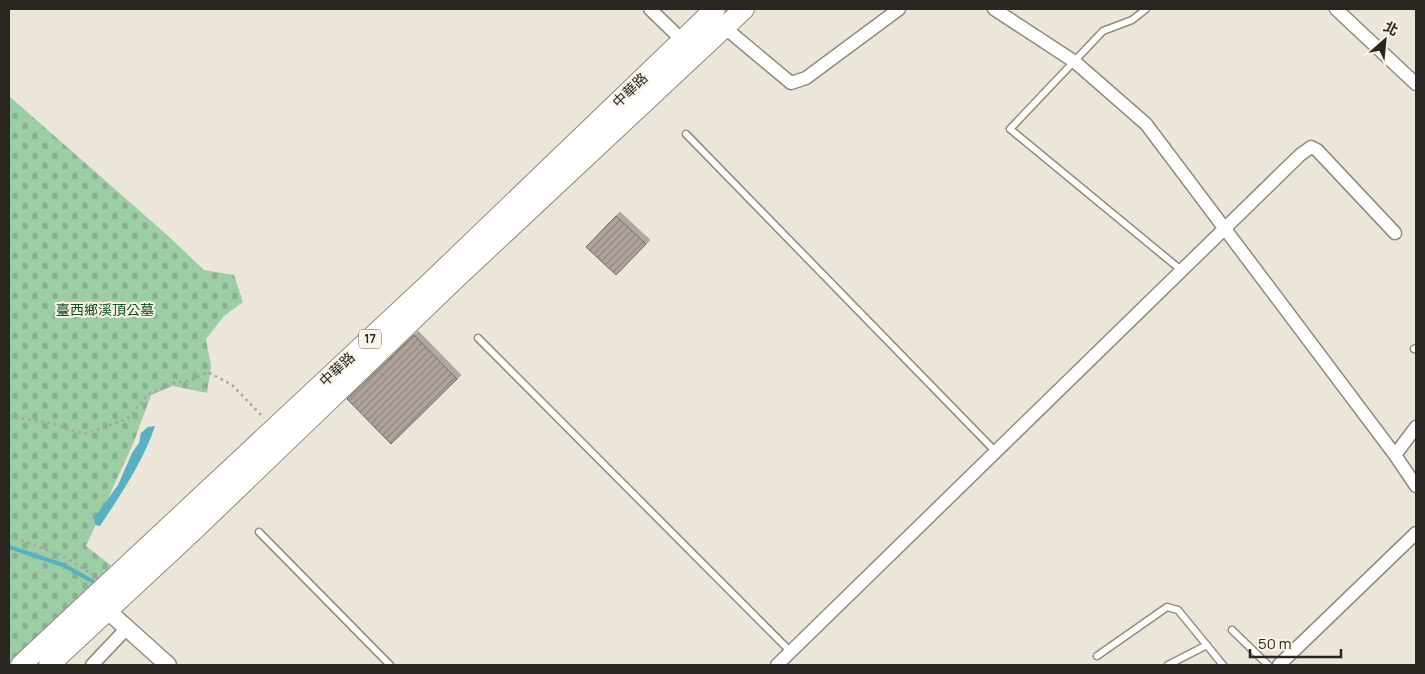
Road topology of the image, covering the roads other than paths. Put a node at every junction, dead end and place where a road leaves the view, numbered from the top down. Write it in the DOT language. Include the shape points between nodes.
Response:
graph roads {
  1 [pos="650,9"];
  2 [pos="716,9"];
  3 [pos="744,9"];
  4 [pos="899,9"];
  5 [pos="994,9"];
  6 [pos="1146,9"];
  7 [pos="1336,9"];
  8 [pos="724,27"];
  9 [pos="682,40"];
  10 [pos="1075,62"];
  11 [pos="1416,84"];
  12 [pos="686,134"];
  13 [pos="1224,229"];
  14 [pos="1395,232"];
  15 [pos="1181,270"];
  16 [pos="478,338"];
  17 [pos="1416,427"];
  18 [pos="995,450"];
  19 [pos="1395,455"];
  20 [pos="1416,486"];
  21 [pos="259,532"];
  22 [pos="1416,533"];
  23 [pos="99,592"];
  24 [pos="108,611"];
  25 [pos="127,628"];
  26 [pos="1232,630"];
  27 [pos="1207,646"];
  28 [pos="791,652"];
  29 [pos="1097,656"];
  30 [pos="21,665"];
  31 [pos="49,665"];
  32 [pos="92,665"];
  33 [pos="168,665"];
  34 [pos="390,665"];
  35 [pos="777,665"];
  36 [pos="1168,665"];
  37 [pos="1223,665"];
  38 [pos="1268,665"];
  39 [pos="1280,665"];
  1 -- 9 [label="street"];
  2 -- 9 [label="main road, 中華路 / 17"];
  3 -- 8 [label="main road, 中華路 / 17"];
  4 -- 8 [label="street" via="806,78 791,83"];
  5 -- 10 [label="street"];
  6 -- 10 [label="lane" via="1132,20 1103,31"];
  7 -- 11 [label="street"];
  8 -- 24 [label="main road, 中華路 / 17"];
  9 -- 23 [label="main road, 中華路 / 17" via="435,278"];
  10 -- 13 [label="street" via="1146,124"];
  10 -- 15 [label="lane" via="1010,129"];
  12 -- 18 [label="lane"];
  13 -- 14 [label="street" via="1311,148 1317,150"];
  13 -- 15 [label="street"];
  13 -- 19 [label="street"];
  15 -- 18 [label="street"];
  16 -- 28 [label="lane"];
  17 -- 19 [label="street"];
  18 -- 28 [label="street"];
  19 -- 20 [label="street"];
  21 -- 34 [label="lane"];
  22 -- 39 [label="street"];
  23 -- 24 [label="street"];
  23 -- 30 [label="main road, 中華路 / 17"];
  24 -- 25 [label="street"];
  24 -- 31 [label="main road, 中華路 / 17"];
  25 -- 32 [label="street"];
  25 -- 33 [label="street"];
  26 -- 38 [label="lane"];
  27 -- 29 [label="lane" via="1178,610 1167,607"];
  27 -- 36 [label="lane"];
  27 -- 37 [label="lane"];
  28 -- 35 [label="street"];
}
